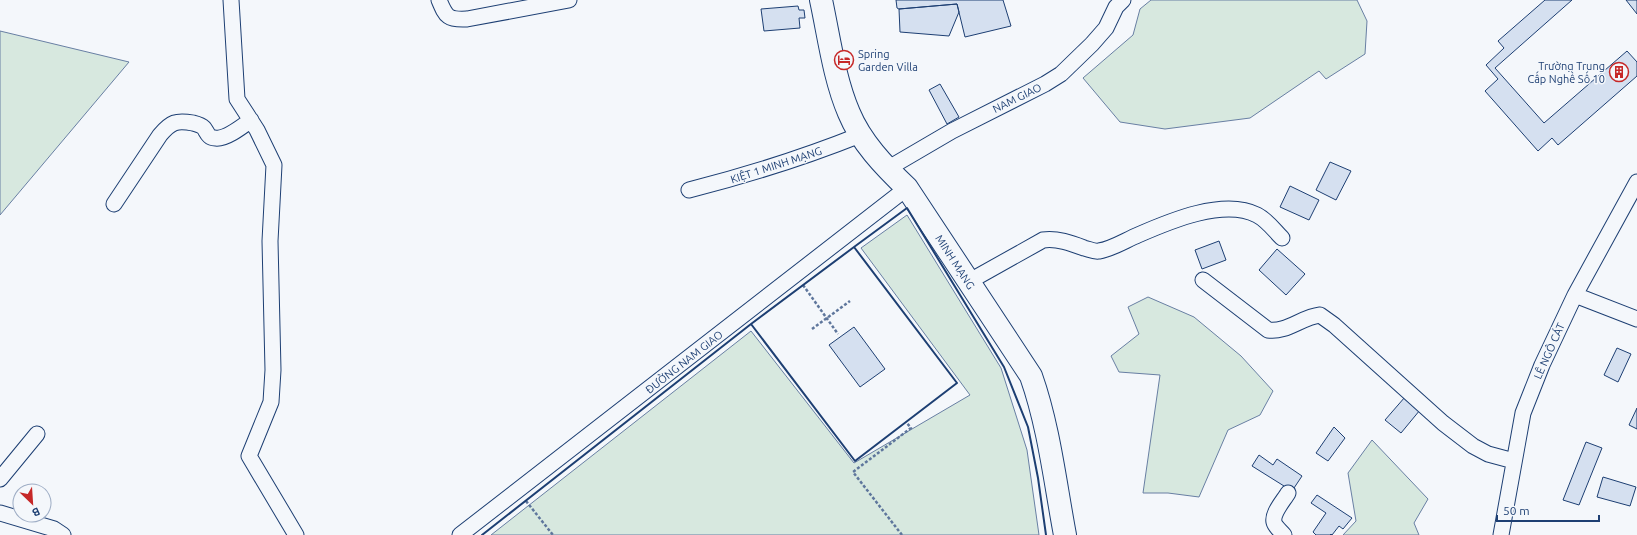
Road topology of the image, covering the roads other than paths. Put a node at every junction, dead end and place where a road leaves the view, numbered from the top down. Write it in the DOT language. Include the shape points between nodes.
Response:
graph roads {
  1 [pos="231,0"];
  2 [pos="439,0"];
  3 [pos="569,0"];
  4 [pos="821,0"];
  5 [pos="1123,0"];
  6 [pos="251,120"];
  7 [pos="860,134"];
  8 [pos="887,169"];
  9 [pos="1637,182"];
  10 [pos="907,188"];
  11 [pos="689,190"];
  12 [pos="114,204"];
  13 [pos="1282,238"];
  14 [pos="1202,280"];
  15 [pos="968,282"];
  16 [pos="1575,295"];
  17 [pos="1637,319"];
  18 [pos="37,434"];
  19 [pos="1514,461"];
  20 [pos="0,479"];
  21 [pos="1288,493"];
  22 [pos="0,513"];
  23 [pos="63,535"];
  24 [pos="296,535"];
  25 [pos="460,535"];
  26 [pos="1065,535"];
  27 [pos="1284,535"];
  28 [pos="1501,535"];
  1 -- 6 [label="street" via="237,98"];
  2 -- 3 [label="street" via="448,18 454,20"];
  4 -- 7 [label="highway, MINH MẠNG" via="838,80 849,113"];
  5 -- 8 [label="street, NAM GIAO" via="1116,7 1106,28 1061,74 952,131"];
  6 -- 12 [label="street" via="216,139 210,137 198,124 184,121 169,125"];
  6 -- 24 [label="street" via="274,165 270,241 273,370 271,402 249,456"];
  7 -- 8 [label="highway, MINH MẠNG"];
  7 -- 11 [label="street, KIỆT 1 MINH MẠNG" via="817,152"];
  8 -- 10 [label="highway, MINH MẠNG"];
  9 -- 16 [label="street, LÊ NGÔ CÁT"];
  10 -- 15 [label="highway, MINH MẠNG"];
  10 -- 25 [label="street, ĐƯỜNG NAM GIAO"];
  13 -- 15 [label="street" via="1256,214 1226,208 1165,223 1097,252 1053,238 1043,240"];
  14 -- 19 [label="street" via="1268,330 1277,332 1320,315 1443,423 1473,446 1488,454"];
  15 -- 26 [label="highway, MINH MẠNG" via="1031,376 1044,422"];
  16 -- 17 [label="street"];
  16 -- 19 [label="street, LÊ NGÔ CÁT" via="1523,413"];
  18 -- 20 [label="street"];
  19 -- 28 [label="street, LÊ NGÔ CÁT"];
  21 -- 27 [label="street" via="1274,515 1276,527"];
  22 -- 23 [label="street" via="54,529"];
}
